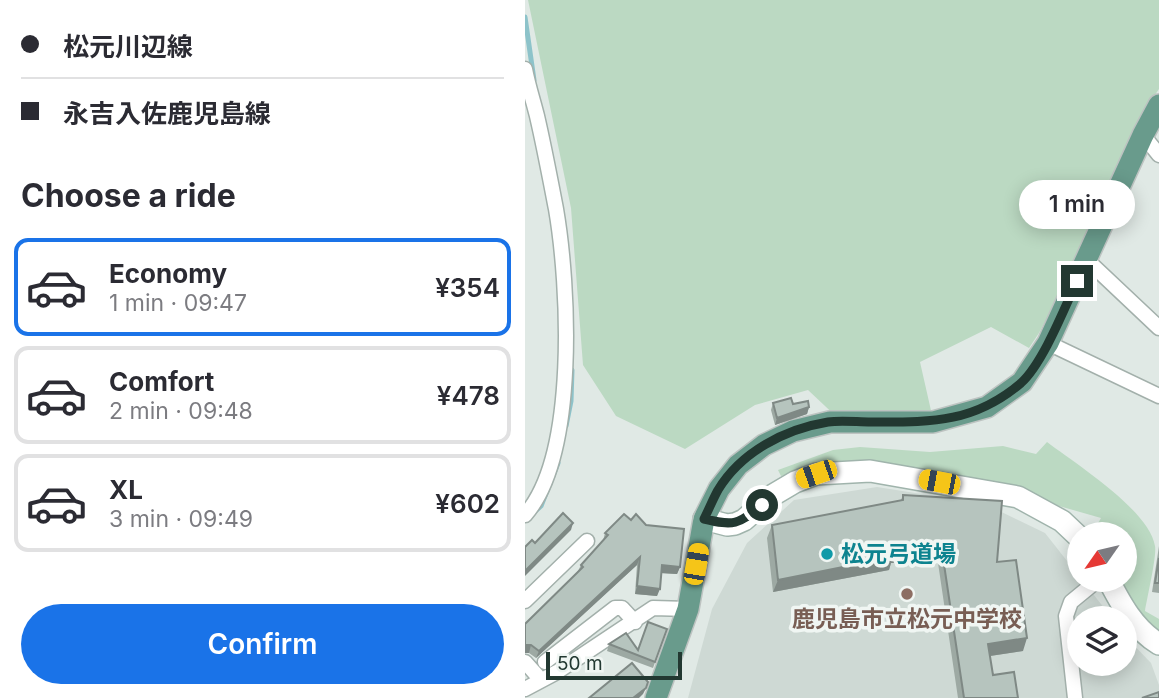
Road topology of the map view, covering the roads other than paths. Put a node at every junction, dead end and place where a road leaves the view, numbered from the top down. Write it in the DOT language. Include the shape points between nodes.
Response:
graph roads {
  1 [pos="525,69"];
  2 [pos="1159,105"];
  3 [pos="1143,135"];
  4 [pos="1159,155"];
  5 [pos="1087,260"];
  6 [pos="1159,328"];
  7 [pos="1048,343"];
  8 [pos="1159,397"];
  9 [pos="525,515"];
  10 [pos="704,519"];
  11 [pos="1067,526"];
  12 [pos="587,541"];
  13 [pos="1083,592"];
  14 [pos="1115,592"];
  15 [pos="525,601"];
  16 [pos="688,609"];
  17 [pos="635,622"];
  18 [pos="1159,644"];
  19 [pos="525,662"];
  20 [pos="545,662"];
  21 [pos="541,680"];
  22 [pos="525,689"];
  23 [pos="656,698"];
  24 [pos="1075,698"];
  1 -- 9 [label="street" via="557,212 567,357 549,470"];
  2 -- 3 [label="main road"];
  3 -- 4 [label="street"];
  3 -- 5 [label="main road"];
  5 -- 6 [label="street"];
  5 -- 7 [label="main road"];
  7 -- 8 [label="street"];
  7 -- 10 [label="main road" via="1023,382 987,407 933,422 830,422 793,431 764,445 738,465"];
  10 -- 11 [label="main road" via="735,524 795,482 816,474 870,471 1018,497"];
  10 -- 16 [label="main road"];
  12 -- 15 [label="street"];
  13 -- 24 [label="street" via="1071,602 1066,616"];
  14 -- 18 [label="main road" via="1125,611"];
  16 -- 17 [label="street" via="653,608"];
  16 -- 23 [label="main road"];
  17 -- 20 [label="street" via="622,607 615,608"];
  17 -- 21 [label="street"];
  19 -- 21 [label="street"];
  21 -- 22 [label="street"];
}
